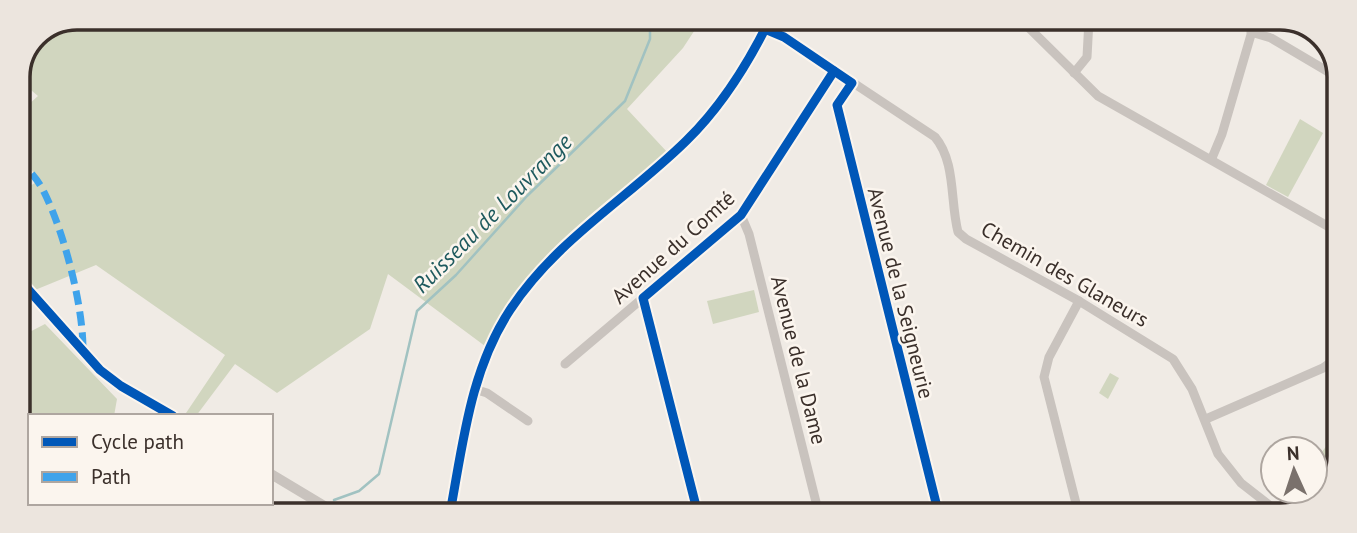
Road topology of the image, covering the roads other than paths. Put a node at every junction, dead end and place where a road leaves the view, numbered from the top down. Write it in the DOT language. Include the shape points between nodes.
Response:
graph roads {
  1 [pos="765,30"];
  2 [pos="775,30"];
  3 [pos="1031,30"];
  4 [pos="1088,30"];
  5 [pos="1251,32"];
  6 [pos="834,71"];
  7 [pos="1327,71"];
  8 [pos="1074,73"];
  9 [pos="852,83"];
  10 [pos="820,95"];
  11 [pos="836,105"];
  12 [pos="1212,158"];
  13 [pos="741,215"];
  14 [pos="1327,226"];
  15 [pos="30,291"];
  16 [pos="643,298"];
  17 [pos="1079,301"];
  18 [pos="565,364"];
  19 [pos="1327,365"];
  20 [pos="474,389"];
  21 [pos="170,414"];
  22 [pos="1206,419"];
  23 [pos="528,421"];
  24 [pos="273,475"];
  25 [pos="319,503"];
  26 [pos="452,503"];
  27 [pos="695,503"];
  28 [pos="816,503"];
  29 [pos="936,503"];
  30 [pos="1076,503"];
  31 [pos="1268,503"];
  1 -- 20 [label="street" via="731,89 702,125 566,242 534,277 508,312"];
  2 -- 6 [label="street, Chemin des Glaneurs"];
  3 -- 8 [label="street"];
  4 -- 8 [label="street" via="1087,57"];
  5 -- 7 [label="street" via="1271,38"];
  5 -- 12 [label="street"];
  6 -- 9 [label="street, Chemin des Glaneurs"];
  6 -- 10 [label="street, Avenue du Comté"];
  8 -- 12 [label="street" via="1098,96"];
  9 -- 11 [label="street"];
  9 -- 17 [label="street, Chemin des Glaneurs" via="929,132 943,146 958,232"];
  10 -- 11 [label="street"];
  10 -- 13 [label="street, Avenue du Comté"];
  11 -- 29 [label="street, Avenue de la Seigneurie"];
  12 -- 14 [label="street"];
  13 -- 16 [label="street, Avenue du Comté"];
  13 -- 28 [label="street, Avenue de la Dame"];
  15 -- 21 [label="street" via="100,370"];
  16 -- 18 [label="street, Avenue du Comté"];
  16 -- 27 [label="street"];
  17 -- 22 [label="street, Chemin des Glaneurs" via="1173,359"];
  17 -- 30 [label="street" via="1049,357 1044,377"];
  19 -- 22 [label="street"];
  20 -- 23 [label="street" via="488,393"];
  20 -- 26 [label="street"];
  22 -- 31 [label="street, Chemin des Glaneurs" via="1218,454 1231,472"];
  24 -- 25 [label="street"];
}
